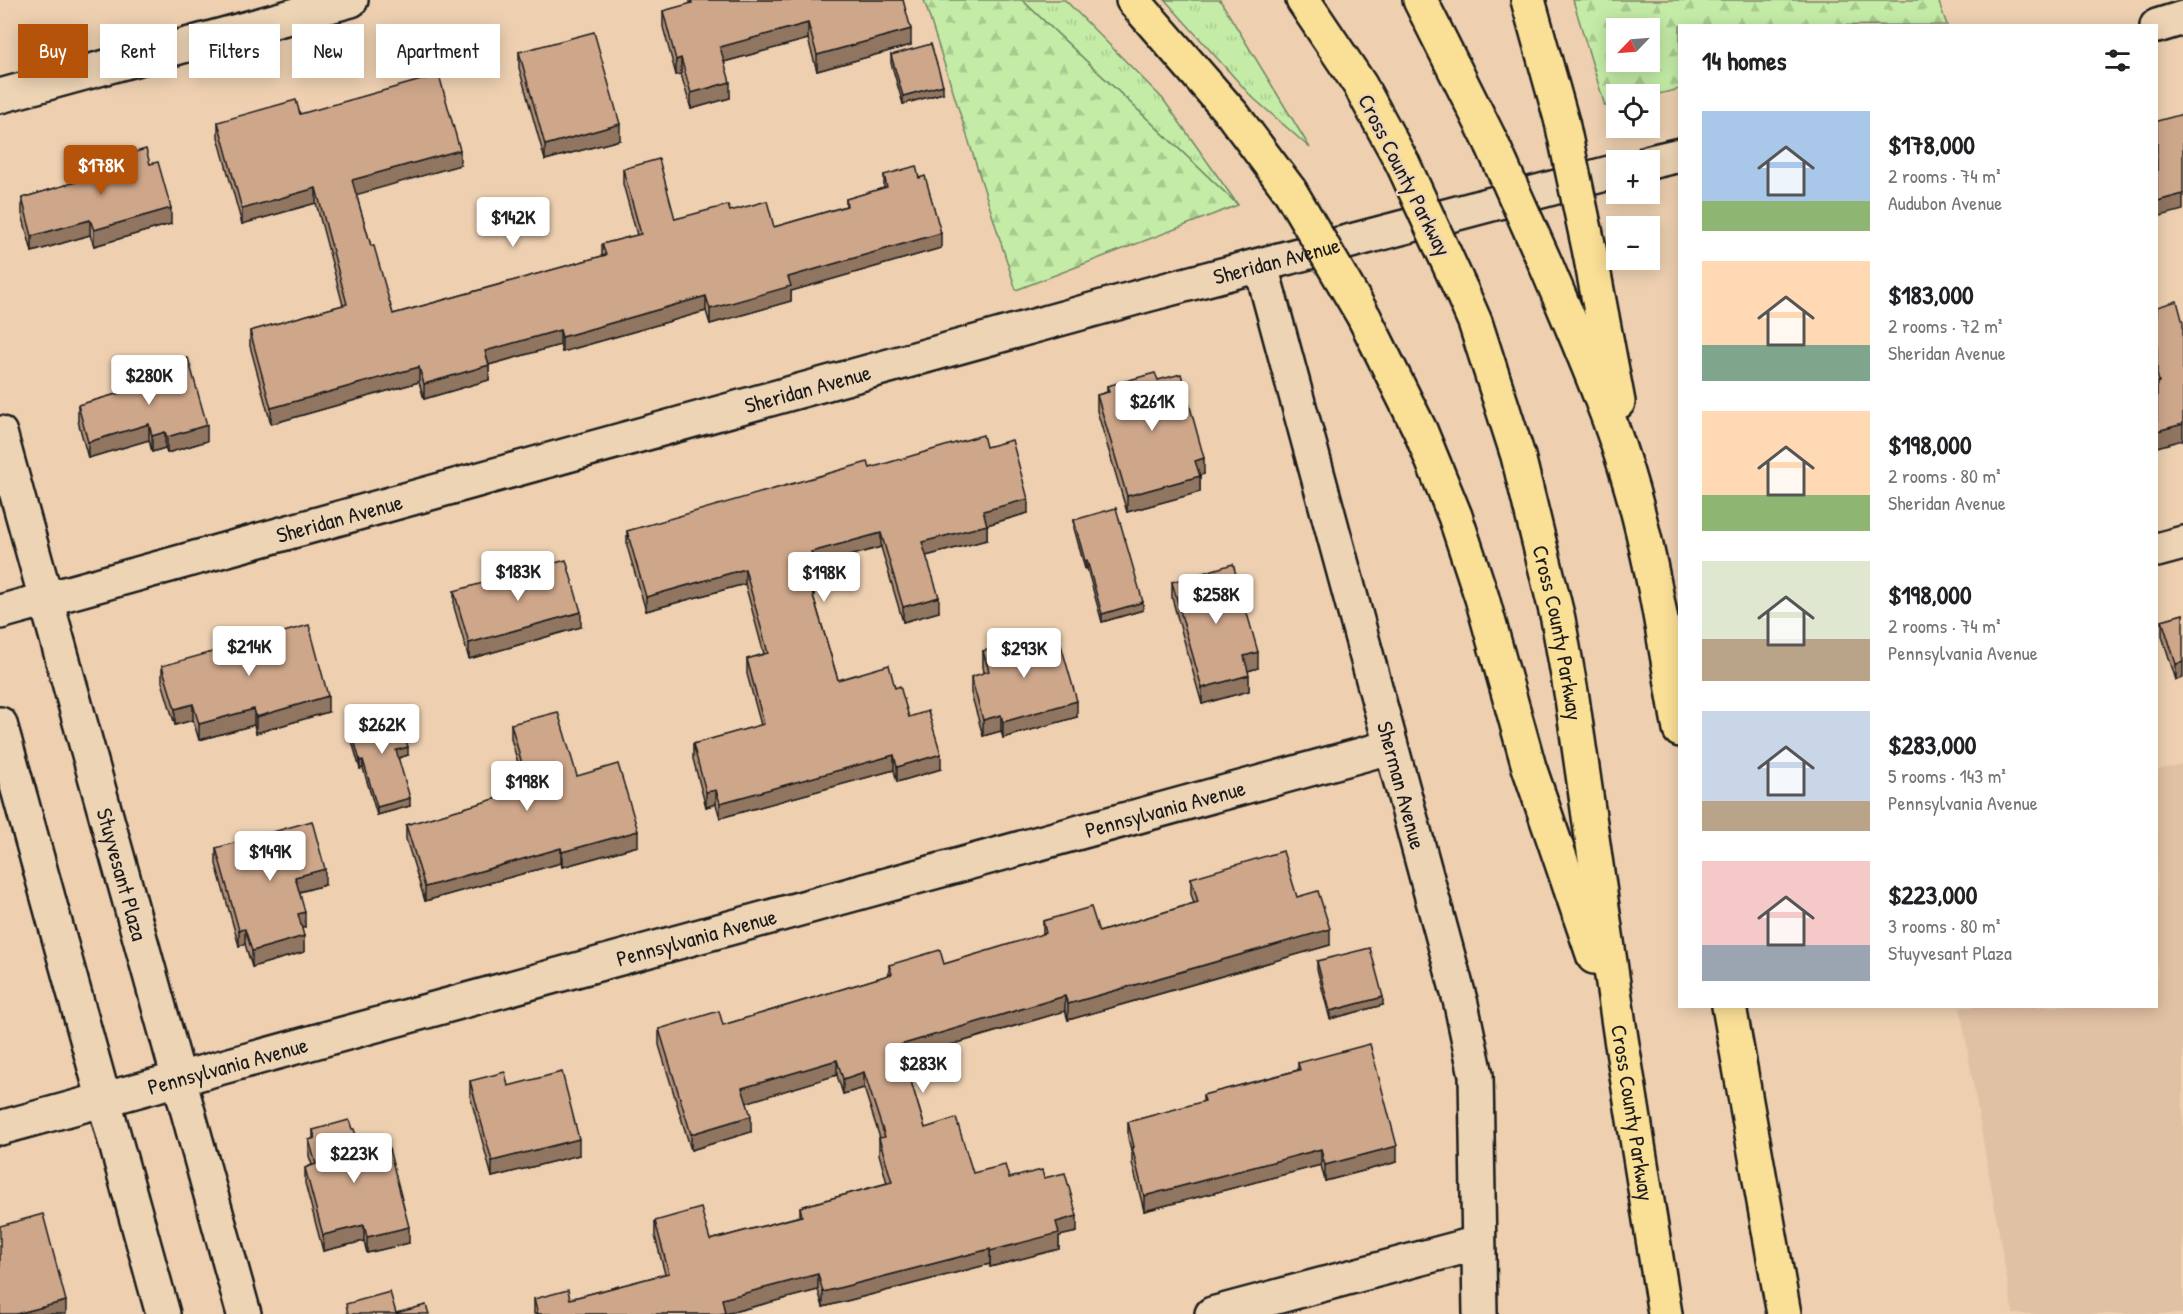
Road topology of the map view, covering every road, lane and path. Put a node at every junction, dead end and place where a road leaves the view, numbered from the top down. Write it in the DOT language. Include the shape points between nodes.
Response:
graph roads {
  1 [pos="351,0"];
  2 [pos="1133,0"];
  3 [pos="1303,0"];
  4 [pos="1420,0"];
  5 [pos="1528,0"];
  6 [pos="2183,18"];
  7 [pos="2158,26"];
  8 [pos="0,96"];
  9 [pos="1678,155"];
  10 [pos="1660,160"];
  11 [pos="1606,174"];
  12 [pos="1261,266"];
  13 [pos="0,433"];
  14 [pos="1640,522"];
  15 [pos="2183,543"];
  16 [pos="2158,550"];
  17 [pos="47,600"];
  18 [pos="0,612"];
  19 [pos="1678,719"];
  20 [pos="0,724"];
  21 [pos="1390,747"];
  22 [pos="1729,1008"];
  23 [pos="1620,1032"];
  24 [pos="179,1077"];
  25 [pos="103,1099"];
  26 [pos="0,1128"];
  27 [pos="1478,1243"];
  28 [pos="163,1314"];
  29 [pos="244,1314"];
  30 [pos="1212,1314"];
  31 [pos="1480,1314"];
  32 [pos="1665,1314"];
  33 [pos="1784,1314"];
  1 -- 8 [label="street"];
  2 -- 23 [label="highway, bridge" via="1233,116 1290,191 1364,317 1416,421 1455,516 1530,767"];
  3 -- 23 [label="highway, Cross County Parkway, bridge" via="1360,85 1403,164 1461,290 1518,456 1558,620 1572,698"];
  4 -- 14 [label="highway, bridge" via="1492,144 1546,265 1615,435"];
  5 -- 14 [label="highway, bridge" via="1562,122"];
  6 -- 7 [label="street"];
  9 -- 10 [label="street"];
  11 -- 12 [label="street, Sheridan Avenue"];
  12 -- 17 [label="street, Sheridan Avenue"];
  12 -- 21 [label="street, Sherman Avenue"];
  13 -- 17 [label="street, Stuyvesant Plaza"];
  14 -- 19 [label="highway"];
  15 -- 16 [label="street"];
  17 -- 18 [label="street, Sheridan Avenue"];
  17 -- 24 [label="street, Stuyvesant Plaza"];
  20 -- 25 [label="street"];
  21 -- 24 [label="street, Pennsylvania Avenue"];
  21 -- 27 [label="street, Sherman Avenue" via="1461,1004 1476,1075"];
  22 -- 33 [label="highway"];
  23 -- 32 [label="highway, Cross County Parkway"];
  24 -- 25 [label="street, Pennsylvania Avenue"];
  24 -- 29 [label="street, Stuyvesant Plaza"];
  25 -- 26 [label="street, Pennsylvania Avenue"];
  25 -- 28 [label="street"];
  27 -- 30 [label="street"];
  27 -- 31 [label="street, Sherman Avenue"];
}
